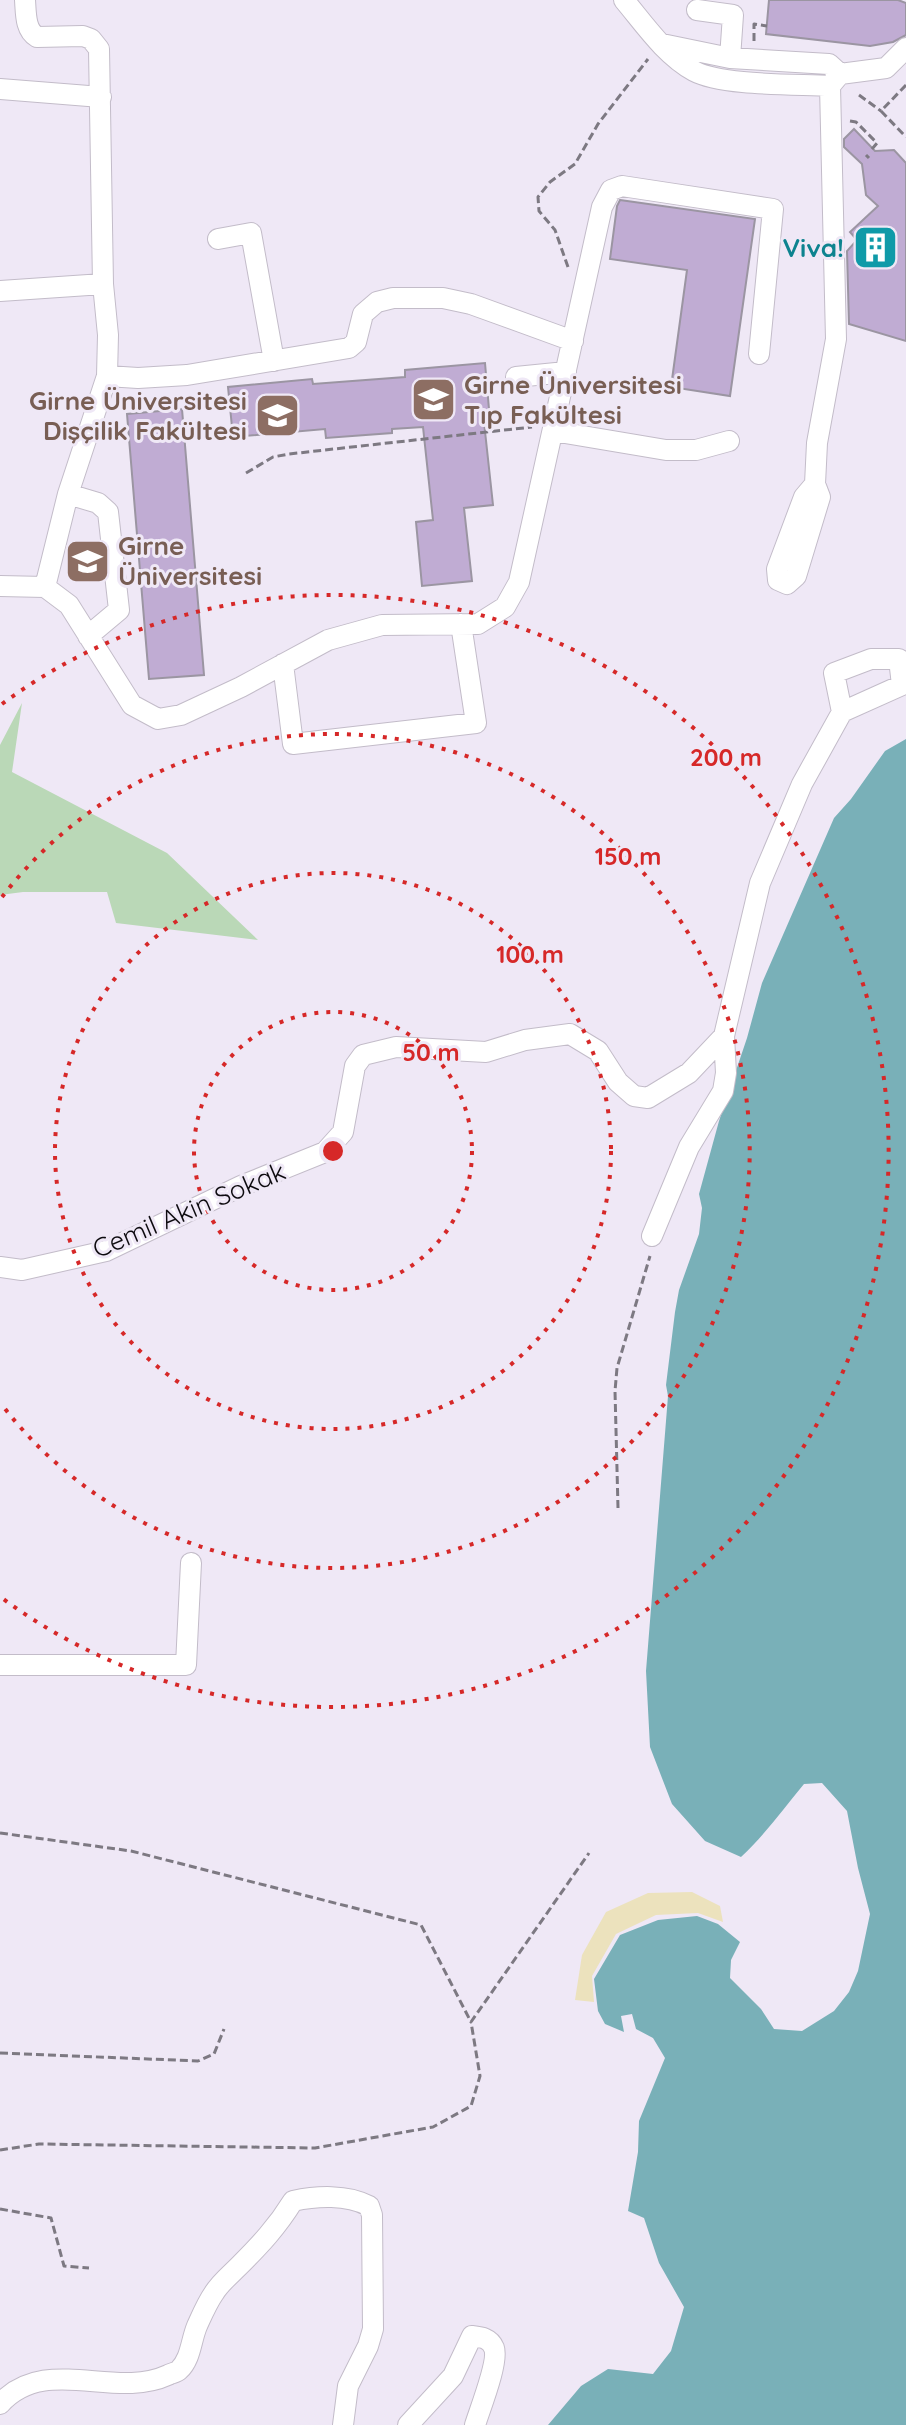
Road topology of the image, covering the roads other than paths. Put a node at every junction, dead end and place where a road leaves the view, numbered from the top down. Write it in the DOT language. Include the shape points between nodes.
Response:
graph roads {
  1 [pos="25,0"];
  2 [pos="624,0"];
  3 [pos="697,10"];
  4 [pos="660,43"];
  5 [pos="906,48"];
  6 [pos="730,58"];
  7 [pos="835,80"];
  8 [pos="0,89"];
  9 [pos="101,97"];
  10 [pos="218,239"];
  11 [pos="103,284"];
  12 [pos="0,291"];
  13 [pos="573,341"];
  14 [pos="759,354"];
  15 [pos="274,361"];
  16 [pos="566,372"];
  17 [pos="107,376"];
  18 [pos="516,377"];
  19 [pos="554,428"];
  20 [pos="729,441"];
  21 [pos="815,484"];
  22 [pos="68,494"];
  23 [pos="45,587"];
  24 [pos="1,592"];
  25 [pos="461,624"];
  26 [pos="88,636"];
  27 [pos="283,664"];
  28 [pos="842,712"];
  29 [pos="724,1036"];
  30 [pos="652,1236"];
  31 [pos="0,1267"];
  32 [pos="191,1563"];
  33 [pos="0,1665"];
  34 [pos="0,2404"];
  35 [pos="343,2425"];
  36 [pos="408,2425"];
  37 [pos="475,2425"];
  1 -- 9 [label="street" via="28,25 37,37 83,36 99,49"];
  2 -- 4 [label="street"];
  3 -- 6 [label="street" via="733,15"];
  4 -- 6 [label="street"];
  4 -- 7 [label="street" via="707,76"];
  5 -- 7 [label="street" via="886,68"];
  6 -- 7 [label="street" via="829,64"];
  7 -- 21 [label="street" via="830,119 836,339"];
  8 -- 9 [label="street"];
  9 -- 11 [label="street"];
  10 -- 15 [label="street" via="251,233"];
  11 -- 12 [label="street"];
  11 -- 17 [label="street"];
  13 -- 14 [label="street" via="602,207 611,190 622,186 773,209"];
  13 -- 15 [label="street" via="463,302 393,298 363,314 356,342 349,348"];
  13 -- 16 [label="street"];
  15 -- 17 [label="street" via="187,375"];
  16 -- 18 [label="street"];
  16 -- 19 [label="street"];
  17 -- 22 [label="street"];
  19 -- 20 [label="street" via="666,450 696,450"];
  19 -- 25 [label="street" via="519,582 505,607 478,624"];
  22 -- 23 [label="street"];
  22 -- 26 [label="street" via="98,503 108,512 119,610"];
  23 -- 24 [label="street"];
  23 -- 26 [label="street" via="69,605"];
  25 -- 27 [label="street" via="382,625 328,640"];
  25 -- 27 [label="street" via="476,723 293,744"];
  26 -- 27 [label="street" via="132,705 158,719 181,715"];
  28 -- 29 [label="street" via="802,784 760,883"];
  29 -- 30 [label="street" via="723,1091 689,1147"];
  29 -- 31 [label="street, Cemil Akin Sokak" via="689,1073 648,1098 634,1096 598,1051 570,1034 486,1052 396,1047 363,1055 355,1066 343,1132 325,1152 106,1251 22,1270"];
  32 -- 33 [label="street" via="186,1665"];
  34 -- 35 [label="street" via="28,2384 52,2379 126,2384 154,2381 179,2370 215,2291 278,2226 293,2201 316,2196 360,2201 372,2215 373,2329 348,2386"];
  36 -- 37 [label="street" via="453,2376 472,2336 484,2337 495,2358"];
}
